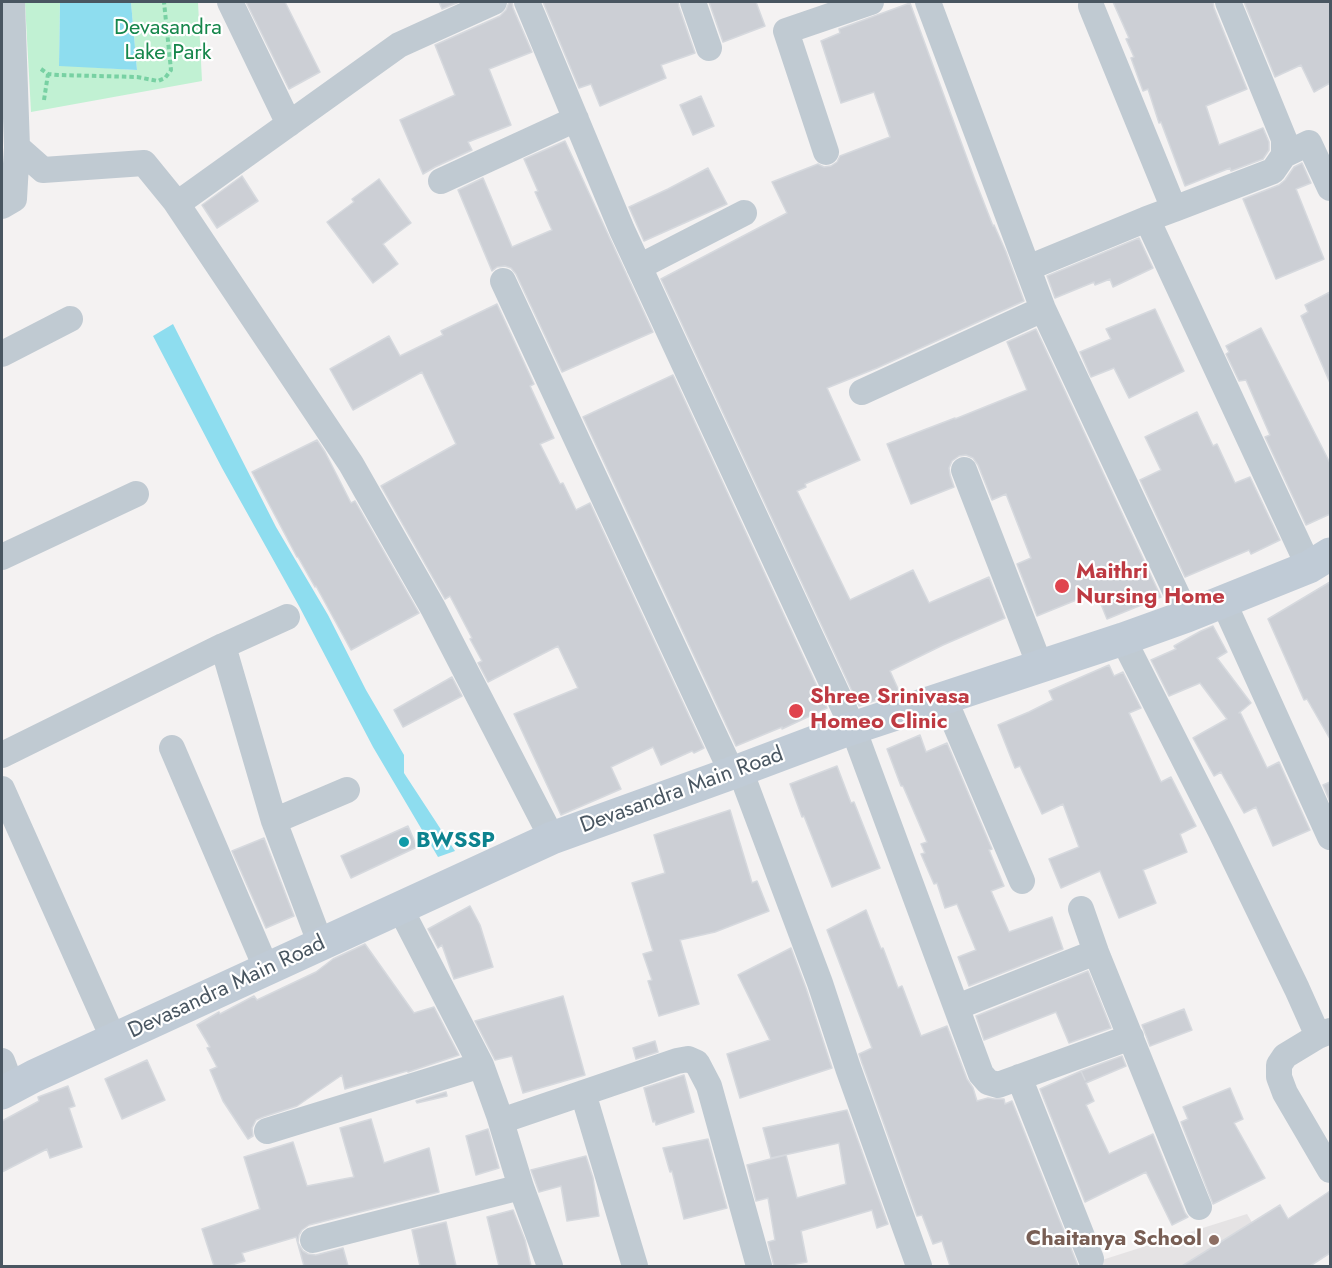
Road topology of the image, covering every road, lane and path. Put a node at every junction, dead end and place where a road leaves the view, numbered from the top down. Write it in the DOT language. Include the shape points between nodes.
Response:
graph roads {
  1 [pos="12,2"];
  2 [pos="164,2"];
  3 [pos="230,2"];
  4 [pos="494,2"];
  5 [pos="527,2"];
  6 [pos="693,2"];
  7 [pos="871,2"];
  8 [pos="928,2"];
  9 [pos="1228,2"];
  10 [pos="1091,6"];
  11 [pos="821,10"];
  12 [pos="709,48"];
  13 [pos="42,71"];
  14 [pos="576,119"];
  15 [pos="289,124"];
  16 [pos="17,147"];
  17 [pos="826,152"];
  18 [pos="1284,156"];
  19 [pos="441,181"];
  20 [pos="1330,188"];
  21 [pos="177,204"];
  22 [pos="2,206"];
  23 [pos="1174,209"];
  24 [pos="744,213"];
  25 [pos="1146,219"];
  26 [pos="639,267"];
  27 [pos="1028,268"];
  28 [pos="502,281"];
  29 [pos="1043,309"];
  30 [pos="70,319"];
  31 [pos="2,354"];
  32 [pos="862,392"];
  33 [pos="964,470"];
  34 [pos="136,494"];
  35 [pos="2,556"];
  36 [pos="1320,560"];
  37 [pos="1223,601"];
  38 [pos="1187,616"];
  39 [pos="287,617"];
  40 [pos="1123,639"];
  41 [pos="223,646"];
  42 [pos="1040,666"];
  43 [pos="944,698"];
  44 [pos="853,728"];
  45 [pos="172,748"];
  46 [pos="2,755"];
  47 [pos="736,772"];
  48 [pos="2,789"];
  49 [pos="347,790"];
  50 [pos="274,821"];
  51 [pos="1330,837"];
  52 [pos="552,838"];
  53 [pos="1022,881"];
  54 [pos="400,908"];
  55 [pos="1081,909"];
  56 [pos="321,945"];
  57 [pos="1096,952"];
  58 [pos="267,970"];
  59 [pos="957,1007"];
  60 [pos="1324,1034"];
  61 [pos="1131,1037"];
  62 [pos="114,1040"];
  63 [pos="481,1065"];
  64 [pos="1019,1077"];
  65 [pos="5,1081"];
  66 [pos="583,1093"];
  67 [pos="501,1121"];
  68 [pos="267,1131"];
  69 [pos="1330,1170"];
  70 [pos="521,1187"];
  71 [pos="1199,1207"];
  72 [pos="313,1240"];
  73 [pos="1091,1259"];
  74 [pos="550,1266"];
  75 [pos="634,1266"];
  76 [pos="759,1266"];
  77 [pos="919,1266"];
  1 -- 16 [label="street"];
  2 -- 13 [label="path" via="171,70 165,78 158,81"];
  3 -- 15 [label="street"];
  4 -- 15 [label="street" via="399,45"];
  5 -- 14 [label="street"];
  6 -- 12 [label="street"];
  7 -- 11 [label="street"];
  8 -- 27 [label="street"];
  9 -- 18 [label="street" via="1284,139"];
  10 -- 23 [label="street"];
  11 -- 17 [label="street" via="786,31"];
  14 -- 19 [label="street"];
  14 -- 26 [label="street"];
  15 -- 21 [label="street"];
  16 -- 21 [label="street" via="43,170 144,163"];
  16 -- 22 [label="street" via="14,199"];
  18 -- 20 [label="street" via="1309,143"];
  18 -- 23 [label="street" via="1273,171"];
  21 -- 52 [label="street" via="351,464 433,608"];
  23 -- 25 [label="street"];
  24 -- 26 [label="street"];
  25 -- 27 [label="street"];
  25 -- 36 [label="street"];
  26 -- 44 [label="street"];
  27 -- 29 [label="street"];
  28 -- 47 [label="street"];
  29 -- 32 [label="street"];
  29 -- 38 [label="street"];
  30 -- 31 [label="street"];
  33 -- 42 [label="street"];
  34 -- 35 [label="street"];
  36 -- 37 [label="main road, Devasandra Main Road"];
  37 -- 38 [label="main road, Devasandra Main Road"];
  37 -- 51 [label="street"];
  38 -- 40 [label="main road, Devasandra Main Road"];
  39 -- 41 [label="street"];
  40 -- 42 [label="main road, Devasandra Main Road"];
  40 -- 60 [label="street" via="1297,989"];
  41 -- 46 [label="street"];
  41 -- 50 [label="street"];
  42 -- 43 [label="main road, Devasandra Main Road"];
  43 -- 44 [label="main road, Devasandra Main Road"];
  43 -- 53 [label="street"];
  44 -- 47 [label="main road, Devasandra Main Road"];
  44 -- 59 [label="street"];
  45 -- 58 [label="street"];
  47 -- 52 [label="main road, Devasandra Main Road"];
  47 -- 77 [label="street" via="816,972"];
  48 -- 62 [label="street"];
  49 -- 50 [label="street"];
  50 -- 56 [label="street"];
  52 -- 54 [label="main road, Devasandra Main Road"];
  54 -- 56 [label="main road, Devasandra Main Road"];
  54 -- 63 [label="street"];
  55 -- 57 [label="street"];
  56 -- 58 [label="main road, Devasandra Main Road"];
  57 -- 59 [label="street"];
  57 -- 61 [label="street"];
  58 -- 62 [label="main road, Devasandra Main Road"];
  59 -- 64 [label="street" via="981,1074 988,1082 998,1085"];
  60 -- 69 [label="street" via="1285,1056 1279,1065 1279,1077"];
  61 -- 64 [label="street"];
  61 -- 71 [label="street"];
  62 -- 65 [label="main road, Devasandra Main Road" via="34,1076"];
  63 -- 67 [label="street"];
  63 -- 68 [label="street"];
  64 -- 73 [label="street"];
  66 -- 67 [label="street"];
  66 -- 75 [label="street"];
  66 -- 76 [label="street" via="677,1061 698,1062 709,1086"];
  67 -- 70 [label="street"];
  70 -- 72 [label="street"];
  70 -- 74 [label="street"];
}
